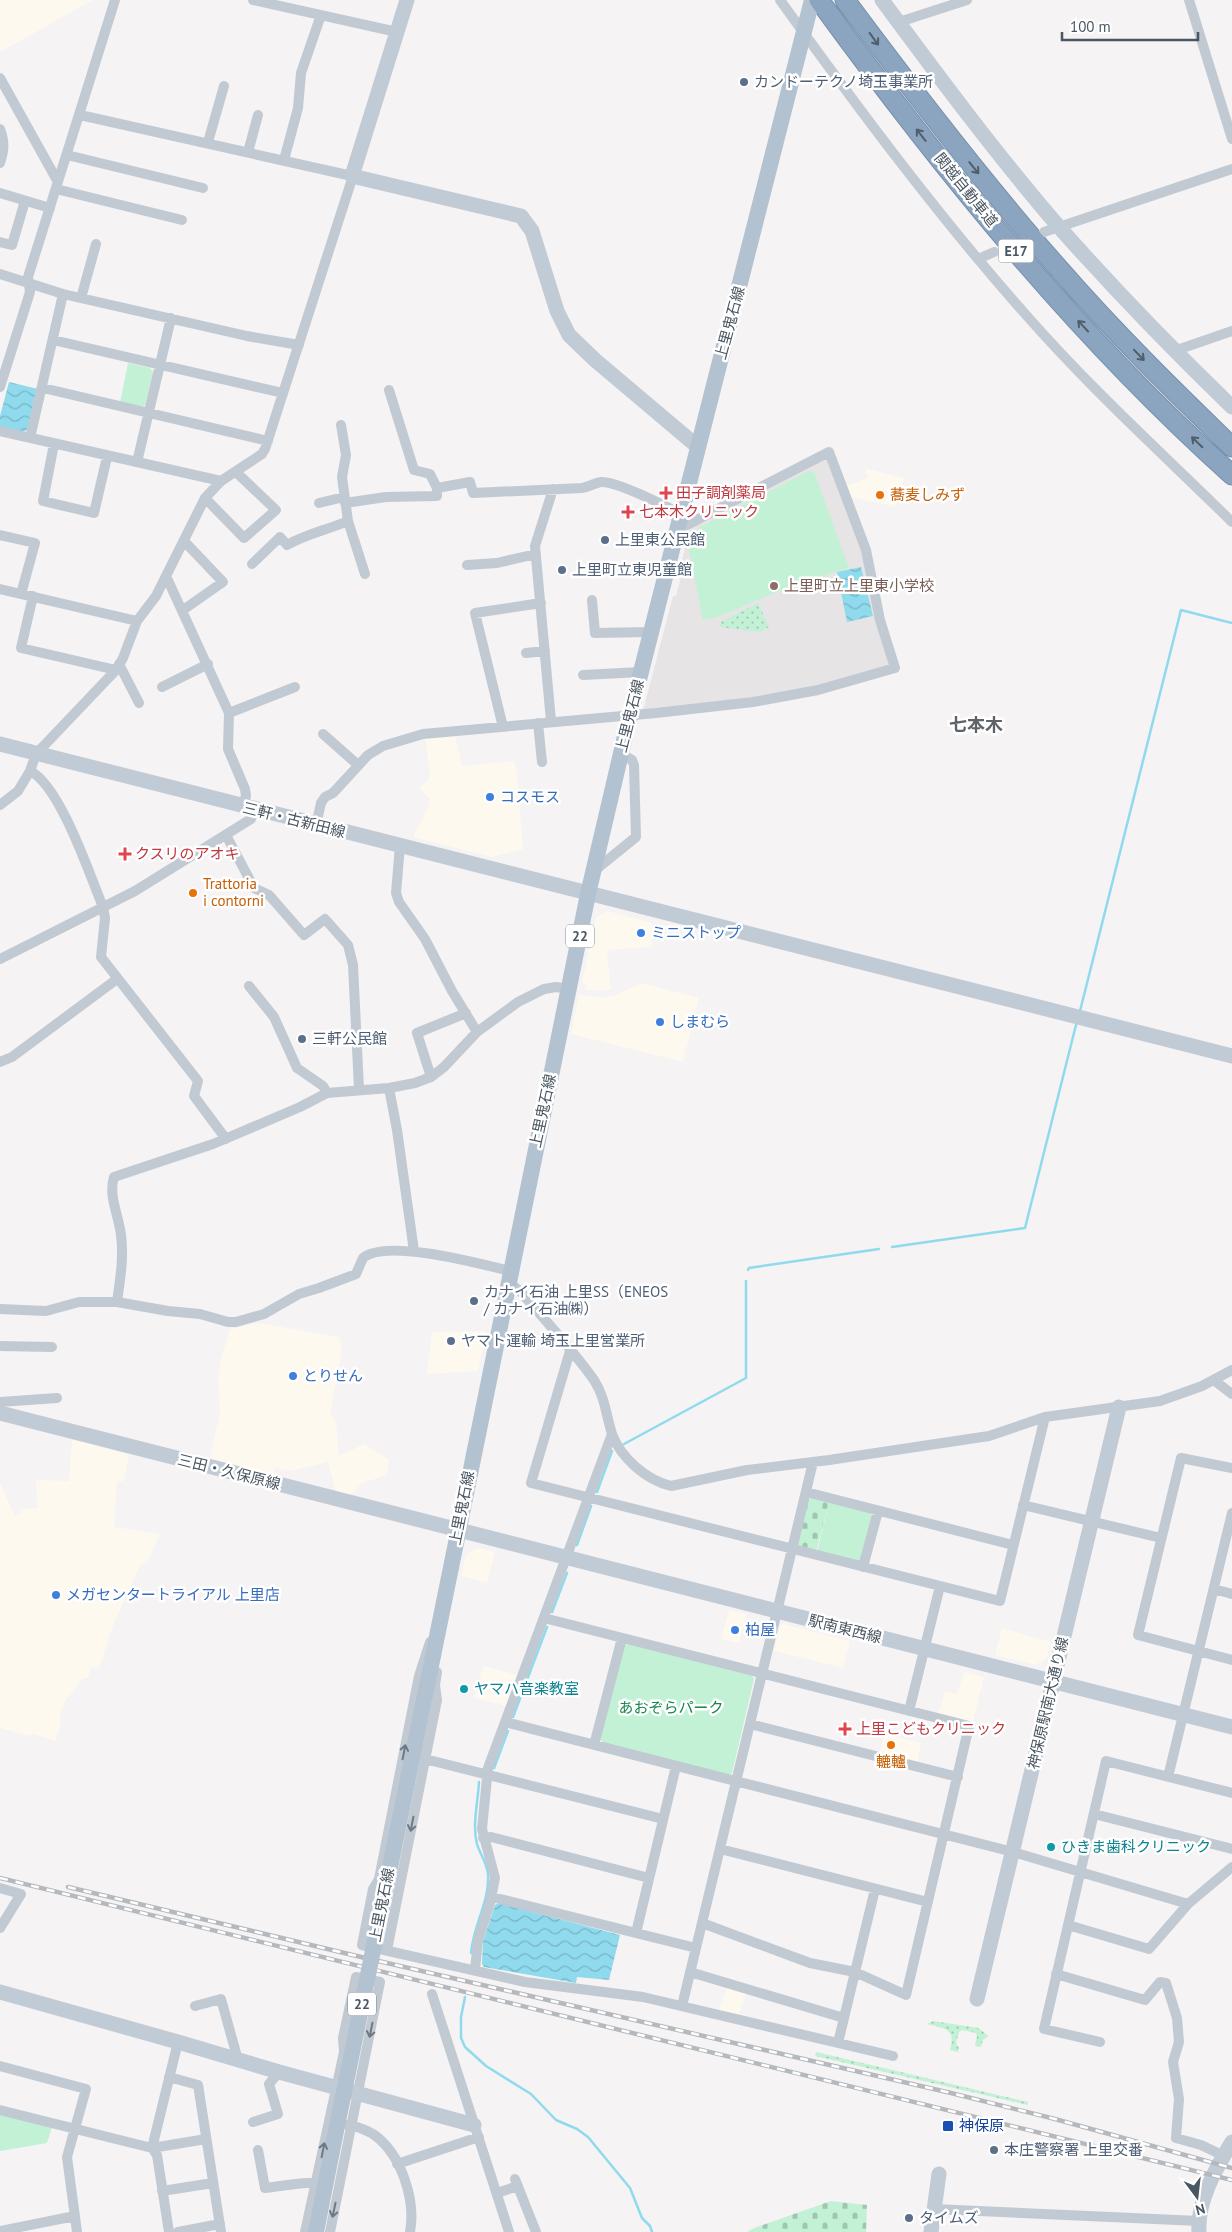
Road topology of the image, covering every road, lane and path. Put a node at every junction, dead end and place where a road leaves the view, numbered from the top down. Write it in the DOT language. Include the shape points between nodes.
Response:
graph roads {
  1 [pos="115,0"];
  2 [pos="253,0"];
  3 [pos="407,0"];
  4 [pos="780,0"];
  5 [pos="845,0"];
  6 [pos="882,0"];
  7 [pos="967,0"];
  8 [pos="1189,0"];
  9 [pos="818,2"];
  10 [pos="321,15"];
  11 [pos="899,22"];
  12 [pos="397,32"];
  13 [pos="804,33"];
  14 [pos="0,78"];
  15 [pos="224,86"];
  16 [pos="80,115"];
  17 [pos="258,115"];
  18 [pos="0,129"];
  19 [pos="1232,139"];
  20 [pos="208,142"];
  21 [pos="248,152"];
  22 [pos="67,155"];
  23 [pos="284,160"];
  24 [pos="0,163"];
  25 [pos="1232,169"];
  26 [pos="352,176"];
  27 [pos="57,186"];
  28 [pos="203,188"];
  29 [pos="0,193"];
  30 [pos="26,201"];
  31 [pos="50,208"];
  32 [pos="182,220"];
  33 [pos="1059,226"];
  34 [pos="1044,232"];
  35 [pos="0,242"];
  36 [pos="96,244"];
  37 [pos="994,252"];
  38 [pos="978,259"];
  39 [pos="0,274"];
  40 [pos="29,282"];
  41 [pos="63,294"];
  42 [pos="81,298"];
  43 [pos="171,318"];
  44 [pos="1232,331"];
  45 [pos="53,340"];
  46 [pos="299,345"];
  47 [pos="1174,351"];
  48 [pos="160,365"];
  49 [pos="0,388"];
  50 [pos="43,388"];
  51 [pos="389,390"];
  52 [pos="283,394"];
  53 [pos="1232,406"];
  54 [pos="148,413"];
  55 [pos="340,425"];
  56 [pos="0,431"];
  57 [pos="30,438"];
  58 [pos="268,441"];
  59 [pos="54,444"];
  60 [pos="698,447"];
  61 [pos="1232,447"];
  62 [pos="107,456"];
  63 [pos="137,462"];
  64 [pos="236,472"];
  65 [pos="1232,475"];
  66 [pos="221,481"];
  67 [pos="437,488"];
  68 [pos="553,489"];
  69 [pos="205,498"];
  70 [pos="344,500"];
  71 [pos="319,503"];
  72 [pos="681,514"];
  73 [pos="348,521"];
  74 [pos="1232,522"];
  75 [pos="677,530"];
  76 [pos="0,535"];
  77 [pos="184,541"];
  78 [pos="536,554"];
  79 [pos="252,564"];
  80 [pos="467,564"];
  81 [pos="365,574"];
  82 [pos="166,576"];
  83 [pos="0,589"];
  84 [pos="21,594"];
  85 [pos="33,596"];
  86 [pos="592,600"];
  87 [pos="541,603"];
  88 [pos="183,610"];
  89 [pos="137,621"];
  90 [pos="651,632"];
  91 [pos="545,651"];
  92 [pos="526,653"];
  93 [pos="208,664"];
  94 [pos="117,667"];
  95 [pos="641,672"];
  96 [pos="583,675"];
  97 [pos="295,686"];
  98 [pos="162,687"];
  99 [pos="139,703"];
  100 [pos="230,713"];
  101 [pos="630,715"];
  102 [pos="551,721"];
  103 [pos="538,723"];
  104 [pos="503,727"];
  105 [pos="323,734"];
  106 [pos="0,744"];
  107 [pos="36,754"];
  108 [pos="621,754"];
  109 [pos="542,762"];
  110 [pos="358,766"];
  111 [pos="30,772"];
  112 [pos="0,805"];
  113 [pos="248,808"];
  114 [pos="316,825"];
  115 [pos="226,834"];
  116 [pos="400,846"];
  117 [pos="593,871"];
  118 [pos="588,894"];
  119 [pos="103,907"];
  120 [pos="0,959"];
  121 [pos="117,979"];
  122 [pos="249,986"];
  123 [pos="569,989"];
  124 [pos="466,1013"];
  125 [pos="477,1032"];
  126 [pos="1232,1056"];
  127 [pos="0,1062"];
  128 [pos="431,1077"];
  129 [pos="389,1088"];
  130 [pos="359,1089"];
  131 [pos="327,1093"];
  132 [pos="226,1139"];
  133 [pos="414,1251"];
  134 [pos="509,1276"];
  135 [pos="117,1302"];
  136 [pos="0,1309"];
  137 [pos="0,1346"];
  138 [pos="52,1347"];
  139 [pos="570,1351"];
  140 [pos="1232,1370"];
  141 [pos="1215,1381"];
  142 [pos="1232,1394"];
  143 [pos="57,1398"];
  144 [pos="0,1402"];
  145 [pos="1120,1407"];
  146 [pos="0,1413"];
  147 [pos="1045,1417"];
  148 [pos="612,1434"];
  149 [pos="813,1462"];
  150 [pos="1232,1468"];
  151 [pos="806,1492"];
  152 [pos="588,1498"];
  153 [pos="1023,1505"];
  154 [pos="878,1511"];
  155 [pos="1232,1513"];
  156 [pos="1092,1521"];
  157 [pos="1230,1529"];
  158 [pos="458,1531"];
  159 [pos="1161,1538"];
  160 [pos="1013,1545"];
  161 [pos="792,1549"];
  162 [pos="566,1558"];
  163 [pos="863,1567"];
  164 [pos="940,1586"];
  165 [pos="1214,1589"];
  166 [pos="1232,1594"];
  167 [pos="777,1611"];
  168 [pos="544,1618"];
  169 [pos="438,1630"];
  170 [pos="622,1638"];
  171 [pos="925,1649"];
  172 [pos="1198,1650"];
  173 [pos="1232,1660"];
  174 [pos="762,1674"];
  175 [pos="1054,1682"];
  176 [pos="910,1711"];
  177 [pos="1183,1714"];
  178 [pos="505,1722"];
  179 [pos="750,1724"];
  180 [pos="1232,1727"];
  181 [pos="594,1745"];
  182 [pos="425,1759"];
  183 [pos="676,1766"];
  184 [pos="486,1774"];
  185 [pos="958,1777"];
  186 [pos="1168,1777"];
  187 [pos="736,1781"];
  188 [pos="1232,1793"];
  189 [pos="1094,1814"];
  190 [pos="663,1820"];
  191 [pos="944,1834"];
  192 [pos="483,1838"];
  193 [pos="1232,1849"];
  194 [pos="720,1850"];
  195 [pos="1013,1852"];
  196 [pos="1232,1866"];
  197 [pos="1080,1872"];
  198 [pos="649,1878"];
  199 [pos="0,1888"];
  200 [pos="875,1889"];
  201 [pos="492,1897"];
  202 [pos="928,1902"];
  203 [pos="1188,1904"];
  204 [pos="702,1923"];
  205 [pos="1068,1925"];
  206 [pos="0,1928"];
  207 [pos="636,1933"];
  208 [pos="696,1948"];
  209 [pos="387,1950"];
  210 [pos="475,1970"];
  211 [pos="690,1972"];
  212 [pos="855,1972"];
  213 [pos="1056,1974"];
  214 [pos="0,1992"];
  215 [pos="432,1994"];
  216 [pos="977,1999"];
  217 [pos="195,2006"];
  218 [pos="682,2006"];
  219 [pos="844,2018"];
  220 [pos="178,2042"];
  221 [pos="1100,2042"];
  222 [pos="838,2043"];
  223 [pos="893,2056"];
  224 [pos="238,2060"];
  225 [pos="0,2066"];
  226 [pos="279,2072"];
  227 [pos="169,2077"];
  228 [pos="336,2087"];
  229 [pos="359,2094"];
  230 [pos="0,2110"];
  231 [pos="253,2122"];
  232 [pos="339,2124"];
  233 [pos="76,2128"];
  234 [pos="476,2131"];
  235 [pos="206,2139"];
  236 [pos="1232,2142"];
  237 [pos="152,2148"];
  238 [pos="258,2150"];
  239 [pos="1224,2156"];
  240 [pos="397,2164"];
  241 [pos="938,2174"];
  242 [pos="213,2183"];
  243 [pos="317,2183"];
  244 [pos="162,2191"];
  245 [pos="496,2193"];
  246 [pos="934,2209"];
  247 [pos="74,2216"];
  248 [pos="1199,2227"];
  249 [pos="220,2228"];
  250 [pos="0,2231"];
  251 [pos="77,2232"];
  252 [pos="169,2232"];
  253 [pos="178,2232"];
  254 [pos="305,2232"];
  255 [pos="316,2232"];
  256 [pos="330,2232"];
  257 [pos="410,2232"];
  258 [pos="509,2232"];
  259 [pos="536,2232"];
  260 [pos="931,2232"];
  1 -- 16 [label="street"];
  2 -- 10 [label="street"];
  3 -- 12 [label="street"];
  4 -- 13 [label="street"];
  5 -- 61 [label="highway, 関越自動車道 / E17, one-way" via="941,126 1061,272"];
  6 -- 11 [label="street"];
  7 -- 11 [label="street"];
  8 -- 19 [label="street"];
  9 -- 13 [label="main road, 上里鬼石線 / 22"];
  65 -- 9 [label="highway, 関越自動車道 / E17, one-way" via="1164,411 1039,278"];
  10 -- 12 [label="street"];
  10 -- 23 [label="street" via="301,73 298,108"];
  11 -- 33 [label="street"];
  12 -- 26 [label="street"];
  13 -- 38 [label="street"];
  13 -- 60 [label="main road, 上里鬼石線 / 22"];
  14 -- 27 [label="street"];
  15 -- 20 [label="street"];
  16 -- 20 [label="street"];
  16 -- 22 [label="street"];
  17 -- 21 [label="street"];
  18 -- 24 [label="street" via="4,152"];
  20 -- 21 [label="street"];
  21 -- 23 [label="street"];
  22 -- 27 [label="street"];
  22 -- 28 [label="street"];
  23 -- 26 [label="street"];
  25 -- 33 [label="street"];
  26 -- 46 [label="street"];
  26 -- 60 [label="street" via="521,216 535,239 556,311 569,335"];
  27 -- 31 [label="street"];
  27 -- 32 [label="street"];
  29 -- 30 [label="street"];
  30 -- 31 [label="street"];
  30 -- 35 [label="street" via="12,246"];
  31 -- 40 [label="street"];
  33 -- 34 [label="street"];
  33 -- 47 [label="street"];
  36 -- 42 [label="street"];
  37 -- 38 [label="street"];
  38 -- 74 [label="street" via="1103,397"];
  39 -- 40 [label="street"];
  40 -- 41 [label="street"];
  40 -- 49 [label="street" via="30,292"];
  41 -- 42 [label="street"];
  41 -- 45 [label="street"];
  42 -- 43 [label="street"];
  43 -- 46 [label="street"];
  43 -- 48 [label="street"];
  44 -- 47 [label="street"];
  45 -- 48 [label="street"];
  45 -- 50 [label="street"];
  46 -- 52 [label="street"];
  47 -- 53 [label="street"];
  48 -- 52 [label="street"];
  48 -- 54 [label="street"];
  50 -- 54 [label="street"];
  50 -- 57 [label="street"];
  51 -- 67 [label="street" via="414,470 430,474"];
  52 -- 58 [label="street"];
  54 -- 58 [label="street"];
  54 -- 63 [label="street"];
  55 -- 70 [label="street" via="346,455 342,477"];
  56 -- 57 [label="street"];
  57 -- 59 [label="street"];
  58 -- 64 [label="street" via="262,454"];
  59 -- 62 [label="street"];
  59 -- 62 [label="street" via="43,501 94,513"];
  60 -- 72 [label="main road, 上里鬼石線 / 22"];
  62 -- 63 [label="street"];
  63 -- 66 [label="street"];
  64 -- 66 [label="street"];
  64 -- 69 [label="street" via="276,510 244,538"];
  66 -- 69 [label="street"];
  67 -- 68 [label="street" via="470,482 473,493"];
  67 -- 70 [label="street" via="437,496"];
  68 -- 72 [label="street" via="608,483"];
  68 -- 78 [label="street" via="537,538"];
  69 -- 77 [label="street"];
  70 -- 71 [label="street"];
  70 -- 73 [label="street"];
  72 -- 75 [label="main road, 上里鬼石線 / 22"];
  73 -- 79 [label="street" via="304,535 287,545 280,538"];
  73 -- 81 [label="street"];
  75 -- 90 [label="main road, 上里鬼石線 / 22"];
  75 -- 101 [label="street" via="829,452 866,550 880,620 895,668 793,696"];
  76 -- 84 [label="street" via="35,543"];
  77 -- 82 [label="street"];
  77 -- 88 [label="street" via="223,582"];
  78 -- 80 [label="street" via="497,563"];
  78 -- 87 [label="street"];
  82 -- 88 [label="street"];
  82 -- 89 [label="street"];
  83 -- 84 [label="street"];
  84 -- 85 [label="street"];
  85 -- 89 [label="street"];
  85 -- 94 [label="street" via="21,648"];
  86 -- 90 [label="street" via="595,633"];
  87 -- 91 [label="street"];
  87 -- 104 [label="street" via="475,614"];
  88 -- 93 [label="street"];
  89 -- 94 [label="street"];
  90 -- 95 [label="main road, 上里鬼石線 / 22"];
  91 -- 92 [label="street"];
  91 -- 102 [label="street"];
  93 -- 98 [label="street"];
  93 -- 100 [label="street"];
  94 -- 99 [label="street"];
  94 -- 107 [label="street"];
  95 -- 96 [label="street"];
  95 -- 101 [label="main road, 上里鬼石線 / 22"];
  97 -- 100 [label="street"];
  100 -- 113 [label="street" via="228,750 245,788"];
  101 -- 102 [label="street"];
  101 -- 108 [label="main road, 上里鬼石線 / 22"];
  102 -- 103 [label="street"];
  103 -- 104 [label="street"];
  103 -- 109 [label="street"];
  104 -- 110 [label="street" via="423,734 376,749"];
  105 -- 110 [label="street"];
  106 -- 107 [label="street, 三軒・古新田線"];
  107 -- 111 [label="street"];
  107 -- 113 [label="street, 三軒・古新田線"];
  108 -- 117 [label="main road, 上里鬼石線 / 22"];
  108 -- 117 [label="street" via="632,760 634,765 636,837"];
  110 -- 114 [label="street" via="333,793 325,797"];
  111 -- 112 [label="street" via="18,791"];
  111 -- 119 [label="street" via="40,779 64,812"];
  113 -- 114 [label="street, 三軒・古新田線"];
  113 -- 115 [label="street" via="251,819"];
  114 -- 116 [label="street, 三軒・古新田線"];
  115 -- 119 [label="street" via="158,878"];
  115 -- 130 [label="street" via="254,888 269,895 304,934 325,919 348,946 353,965"];
  116 -- 118 [label="street, 三軒・古新田線"];
  116 -- 124 [label="street" via="396,892 399,902 425,939"];
  117 -- 118 [label="main road, 上里鬼石線 / 22"];
  118 -- 123 [label="main road, 上里鬼石線 / 22"];
  118 -- 126 [label="street, 三軒・古新田線"];
  119 -- 120 [label="street"];
  119 -- 121 [label="street" via="101,957"];
  121 -- 127 [label="street" via="12,1057"];
  121 -- 132 [label="street" via="198,1081 194,1096"];
  122 -- 131 [label="street" via="274,1017 296,1068 323,1086"];
  123 -- 125 [label="street" via="556,987 531,994"];
  123 -- 134 [label="main road, 上里鬼石線 / 22"];
  124 -- 125 [label="street"];
  124 -- 128 [label="street" via="417,1033"];
  125 -- 128 [label="street"];
  128 -- 129 [label="street"];
  129 -- 130 [label="street"];
  129 -- 133 [label="street"];
  130 -- 131 [label="street"];
  131 -- 132 [label="street"];
  132 -- 135 [label="street" via="114,1177 111,1186 122,1235"];
  133 -- 134 [label="street"];
  133 -- 135 [label="street" via="368,1254 356,1274 299,1294 253,1318 236,1322"];
  134 -- 139 [label="street"];
  134 -- 158 [label="main road, 上里鬼石線 / 22"];
  135 -- 136 [label="street" via="79,1302 46,1310"];
  137 -- 138 [label="street"];
  139 -- 148 [label="street" via="602,1394"];
  139 -- 152 [label="street" via="531,1483"];
  140 -- 141 [label="street"];
  141 -- 142 [label="street"];
  141 -- 145 [label="street" via="1160,1401"];
  143 -- 144 [label="street"];
  145 -- 147 [label="street"];
  145 -- 156 [label="street, 神保原駅南大通り線"];
  146 -- 158 [label="street, 三田・久保原線"];
  147 -- 149 [label="street" via="989,1436"];
  147 -- 153 [label="street"];
  148 -- 149 [label="street" via="629,1461 661,1484 671,1486 748,1470"];
  148 -- 152 [label="street"];
  149 -- 151 [label="street"];
  150 -- 159 [label="street" via="1181,1458"];
  151 -- 154 [label="street"];
  151 -- 161 [label="street"];
  152 -- 161 [label="street"];
  152 -- 162 [label="street"];
  153 -- 156 [label="street"];
  153 -- 160 [label="street"];
  154 -- 160 [label="street"];
  154 -- 163 [label="street"];
  155 -- 157 [label="street"];
  156 -- 159 [label="street"];
  156 -- 175 [label="street, 神保原駅南大通り線"];
  157 -- 165 [label="street"];
  158 -- 162 [label="street, 駅南東西線"];
  158 -- 169 [label="main road, 上里鬼石線 / 22"];
  159 -- 172 [label="street" via="1138,1635"];
  160 -- 164 [label="street" via="1000,1601"];
  161 -- 163 [label="street"];
  161 -- 167 [label="street"];
  162 -- 167 [label="street, 駅南東西線"];
  162 -- 168 [label="street"];
  163 -- 164 [label="street"];
  164 -- 171 [label="street"];
  165 -- 166 [label="street"];
  165 -- 172 [label="street"];
  167 -- 171 [label="street, 駅南東西線"];
  167 -- 174 [label="street"];
  168 -- 170 [label="street"];
  168 -- 178 [label="street"];
  169 -- 182 [label="street" via="442,1644 435,1685 437,1700"];
  209 -- 169 [label="street, one-way" via="362,1945 373,1892 380,1879 419,1676 428,1645"];
  169 -- 232 [label="main road, 上里鬼石線 / 22, bridge"];
  170 -- 174 [label="street"];
  170 -- 181 [label="street"];
  171 -- 175 [label="street, 駅南東西線"];
  171 -- 176 [label="street"];
  172 -- 173 [label="street"];
  172 -- 177 [label="street"];
  174 -- 176 [label="street"];
  174 -- 179 [label="street"];
  175 -- 177 [label="street, 駅南東西線"];
  175 -- 195 [label="street, 神保原駅南大通り線"];
  176 -- 185 [label="street" via="969,1726"];
  177 -- 180 [label="street, 駅南東西線"];
  177 -- 186 [label="street"];
  178 -- 181 [label="street"];
  178 -- 184 [label="street"];
  179 -- 185 [label="street"];
  179 -- 187 [label="street"];
  181 -- 183 [label="street"];
  182 -- 184 [label="street"];
  182 -- 209 [label="street, one-way"];
  183 -- 187 [label="street"];
  183 -- 190 [label="street"];
  184 -- 190 [label="street"];
  184 -- 192 [label="street"];
  185 -- 191 [label="street"];
  186 -- 188 [label="street"];
  186 -- 189 [label="street" via="1106,1762"];
  187 -- 191 [label="street"];
  187 -- 194 [label="street"];
  189 -- 193 [label="street"];
  189 -- 197 [label="street"];
  190 -- 198 [label="street"];
  191 -- 195 [label="street"];
  191 -- 202 [label="street"];
  192 -- 198 [label="street" via="491,1837"];
  192 -- 201 [label="street" via="495,1878"];
  194 -- 200 [label="street"];
  194 -- 204 [label="street"];
  195 -- 197 [label="street"];
  195 -- 216 [label="street, 神保原駅南大通り線"];
  196 -- 203 [label="street"];
  197 -- 203 [label="street"];
  197 -- 205 [label="street"];
  198 -- 207 [label="street"];
  199 -- 206 [label="street" via="21,1894"];
  200 -- 202 [label="street"];
  200 -- 212 [label="street"];
  201 -- 207 [label="street"];
  201 -- 210 [label="street" via="478,1940"];
  202 -- 212 [label="street" via="906,1995"];
  203 -- 205 [label="street" via="1149,1950"];
  204 -- 208 [label="street"];
  204 -- 212 [label="street" via="810,1963"];
  205 -- 213 [label="street"];
  207 -- 208 [label="street"];
  208 -- 211 [label="street"];
  209 -- 210 [label="street"];
  210 -- 218 [label="street" via="525,1982 643,1997"];
  211 -- 218 [label="street"];
  211 -- 219 [label="street"];
  212 -- 219 [label="street"];
  213 -- 221 [label="street" via="1044,2029"];
  213 -- 239 [label="street" via="1145,2000 1160,1982 1166,1983 1179,2042 1173,2062 1179,2099 1176,2138"];
  214 -- 220 [label="street"];
  215 -- 234 [label="street"];
  217 -- 224 [label="street" via="221,1999"];
  218 -- 222 [label="street"];
  219 -- 222 [label="street"];
  220 -- 224 [label="street"];
  220 -- 227 [label="street"];
  222 -- 223 [label="street"];
  224 -- 226 [label="street"];
  225 -- 233 [label="street" via="86,2089"];
  226 -- 228 [label="street"];
  226 -- 231 [label="street" via="268,2084 278,2114"];
  227 -- 235 [label="street" via="198,2085"];
  227 -- 237 [label="street"];
  228 -- 229 [label="street"];
  228 -- 229 [label="street, one-way" via="356,1977 380,1982"];
  228 -- 232 [label="street"];
  229 -- 232 [label="street"];
  229 -- 234 [label="street"];
  230 -- 233 [label="street"];
  232 -- 240 [label="street" via="373,2134"];
  243 -- 232 [label="street, one-way"];
  232 -- 255 [label="main road, 上里鬼石線 / 22"];
  232 -- 256 [label="street, one-way"];
  233 -- 237 [label="street"];
  233 -- 247 [label="street" via="67,2157"];
  234 -- 240 [label="street"];
  234 -- 245 [label="street"];
  235 -- 237 [label="street"];
  235 -- 242 [label="street"];
  236 -- 239 [label="street"];
  237 -- 244 [label="street" via="157,2156"];
  238 -- 243 [label="street" via="264,2188"];
  239 -- 248 [label="street" via="1206,2194"];
  240 -- 257 [label="street" via="408,2186 412,2206"];
  241 -- 246 [label="street"];
  242 -- 244 [label="street"];
  242 -- 249 [label="street"];
  243 -- 254 [label="street"];
  244 -- 252 [label="street"];
  245 -- 258 [label="street"];
  245 -- 259 [label="street" via="517,2182"];
  246 -- 248 [label="street"];
  246 -- 260 [label="street"];
  247 -- 250 [label="street"];
  247 -- 251 [label="street"];
  249 -- 253 [label="street"];
}
